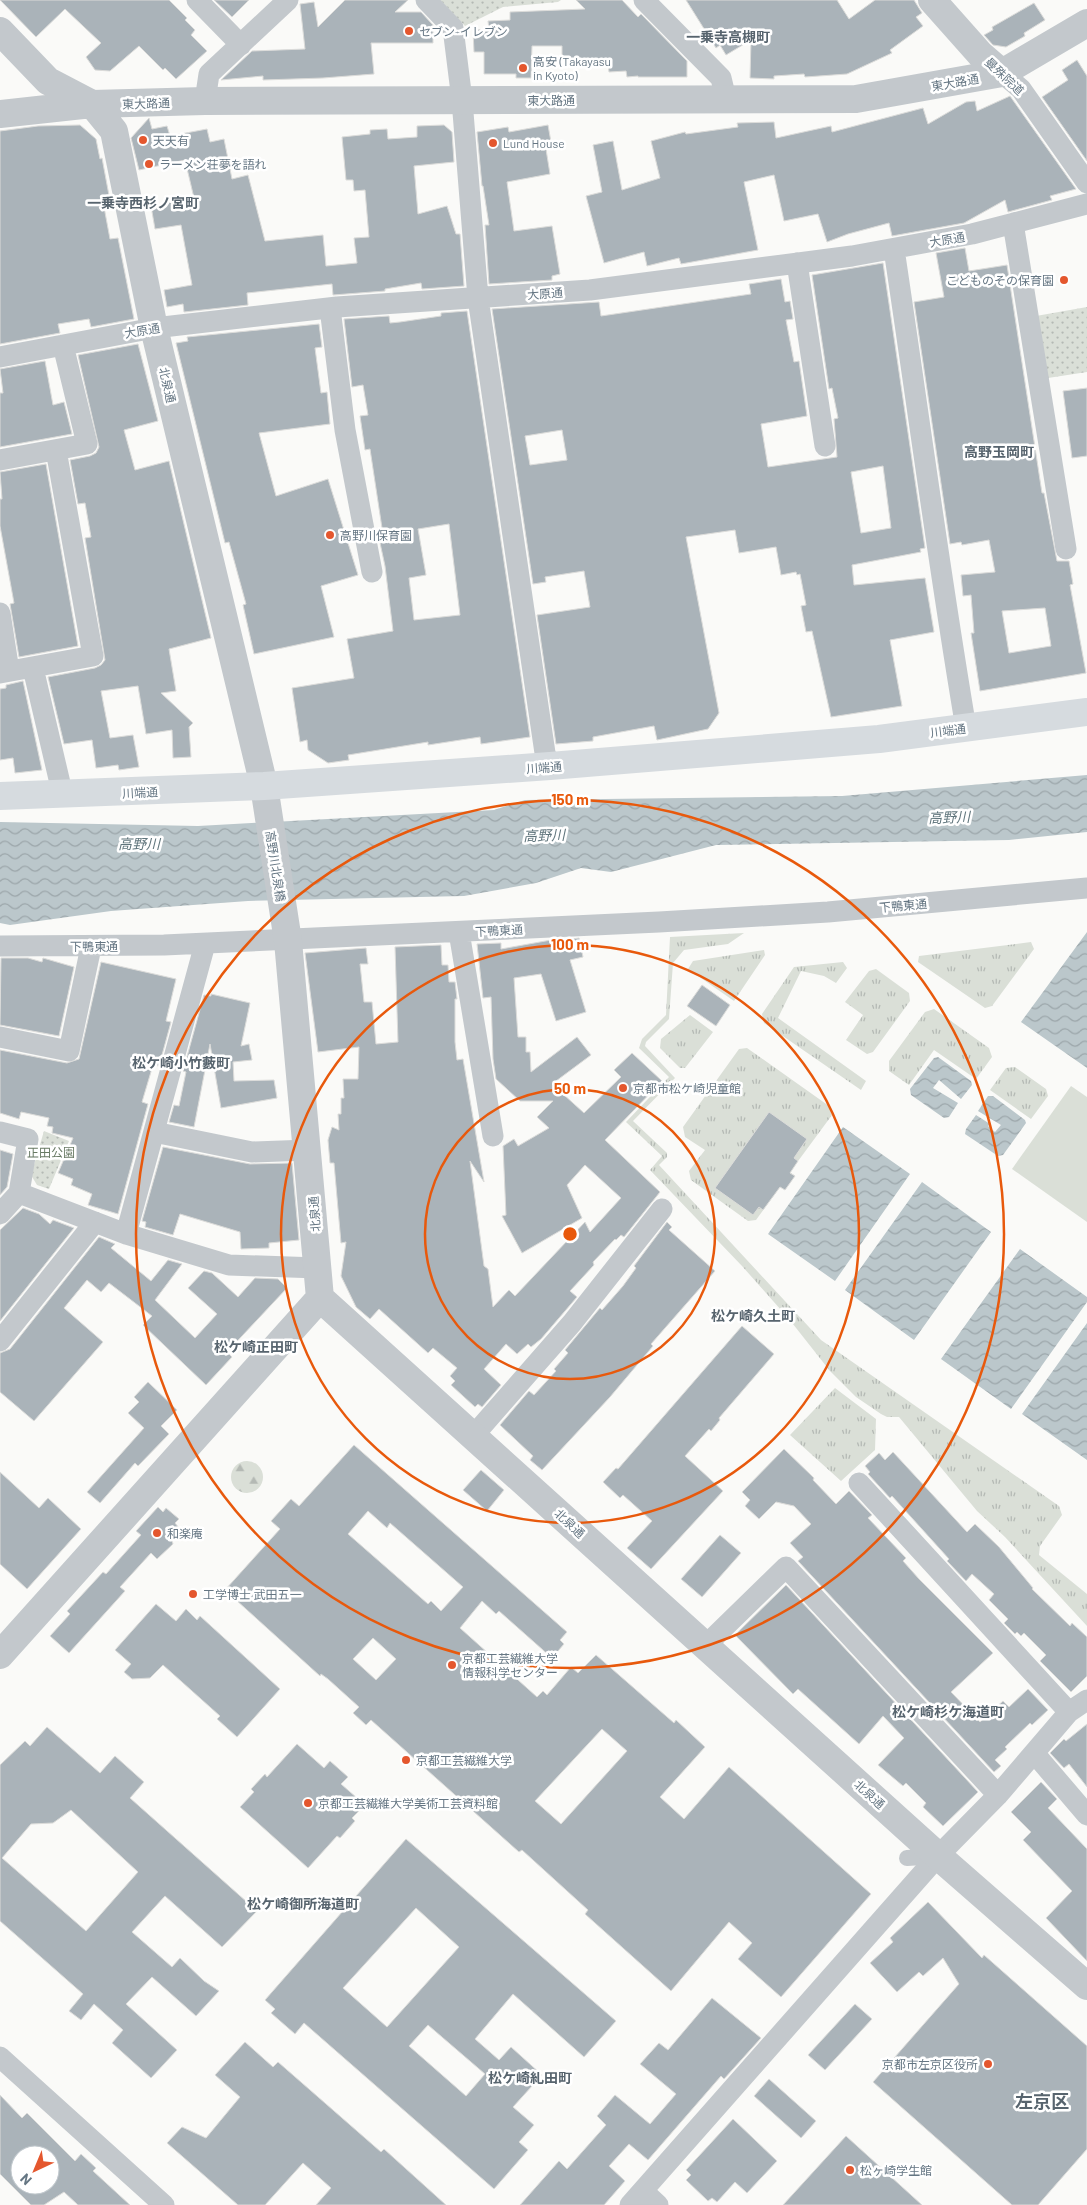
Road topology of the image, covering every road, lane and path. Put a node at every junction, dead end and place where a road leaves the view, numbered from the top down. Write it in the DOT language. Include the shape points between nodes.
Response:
graph roads {
  1 [pos="197,0"];
  2 [pos="288,0"];
  3 [pos="426,0"];
  4 [pos="644,0"];
  5 [pos="932,0"];
  6 [pos="1087,23"];
  7 [pos="0,31"];
  8 [pos="241,45"];
  9 [pos="1002,73"];
  10 [pos="726,99"];
  11 [pos="462,100"];
  12 [pos="205,101"];
  13 [pos="92,104"];
  14 [pos="0,114"];
  15 [pos="1087,183"];
  16 [pos="1087,204"];
  17 [pos="1013,224"];
  18 [pos="894,249"];
  19 [pos="797,263"];
  20 [pos="478,298"];
  21 [pos="330,308"];
  22 [pos="154,328"];
  23 [pos="63,345"];
  24 [pos="0,357"];
  25 [pos="825,446"];
  26 [pos="56,450"];
  27 [pos="0,460"];
  28 [pos="1066,549"];
  29 [pos="372,572"];
  30 [pos="0,613"];
  31 [pos="33,668"];
  32 [pos="4,672"];
  33 [pos="1087,712"];
  34 [pos="966,728"];
  35 [pos="550,766"];
  36 [pos="0,796"];
  37 [pos="62,796"];
  38 [pos="265,798"];
  39 [pos="1087,888"];
  40 [pos="286,932"];
  41 [pos="460,932"];
  42 [pos="205,944"];
  43 [pos="0,946"];
  44 [pos="91,947"];
  45 [pos="0,1037"];
  46 [pos="0,1132"];
  47 [pos="154,1132"];
  48 [pos="493,1136"];
  49 [pos="309,1150"];
  50 [pos="19,1193"];
  51 [pos="662,1210"];
  52 [pos="0,1214"];
  53 [pos="95,1222"];
  54 [pos="126,1234"];
  55 [pos="318,1268"];
  56 [pos="320,1298"];
  57 [pos="0,1341"];
  58 [pos="474,1435"];
  59 [pos="858,1483"];
  60 [pos="705,1646"];
  61 [pos="0,1655"];
  62 [pos="1087,1700"];
  63 [pos="1069,1712"];
  64 [pos="1035,1754"];
  65 [pos="998,1795"];
  66 [pos="1087,1815"];
  67 [pos="938,1856"];
  68 [pos="906,1858"];
  69 [pos="1087,1986"];
  70 [pos="0,2057"];
  71 [pos="644,2200"];
  72 [pos="164,2205"];
  1 -- 8 [label="street"];
  2 -- 8 [label="street"];
  3 -- 11 [label="street" via="454,28"];
  4 -- 10 [label="street" via="721,78"];
  5 -- 9 [label="street, 曼殊院道" via="980,54"];
  6 -- 9 [label="street, 東大路通"];
  7 -- 13 [label="street, 北泉通" via="48,81"];
  8 -- 12 [label="street" via="209,74"];
  9 -- 10 [label="street, 東大路通" via="856,99"];
  9 -- 15 [label="street, 曼殊院道" via="1021,89"];
  10 -- 11 [label="street, 東大路通"];
  11 -- 12 [label="street, 東大路通"];
  11 -- 20 [label="street"];
  12 -- 13 [label="street, 東大路通"];
  13 -- 14 [label="street, 東大路通"];
  13 -- 22 [label="street, 北泉通" via="114,131"];
  16 -- 17 [label="street, 大原通"];
  17 -- 18 [label="street, 大原通"];
  17 -- 28 [label="street"];
  18 -- 19 [label="street, 大原通"];
  18 -- 34 [label="street"];
  19 -- 20 [label="street, 大原通" via="590,290"];
  19 -- 25 [label="street"];
  20 -- 21 [label="street, 大原通"];
  20 -- 35 [label="street" via="542,734"];
  21 -- 22 [label="street, 大原通"];
  21 -- 29 [label="street" via="345,430"];
  22 -- 23 [label="street, 大原通"];
  22 -- 38 [label="street, 北泉通"];
  23 -- 24 [label="street, 大原通"];
  23 -- 26 [label="street" via="87,444"];
  26 -- 27 [label="street"];
  26 -- 31 [label="street" via="92,656"];
  30 -- 32 [label="street"];
  31 -- 32 [label="street"];
  31 -- 37 [label="street"];
  33 -- 34 [label="highway, 川端通"];
  34 -- 35 [label="highway, 川端通" via="828,744"];
  35 -- 38 [label="highway, 川端通"];
  36 -- 37 [label="highway, 川端通"];
  37 -- 38 [label="highway, 川端通"];
  38 -- 40 [label="street, 高野川北泉橋"];
  39 -- 41 [label="street, 下鴨東通" via="818,912"];
  40 -- 41 [label="street, 下鴨東通"];
  40 -- 42 [label="street, 下鴨東通"];
  40 -- 49 [label="street, 北泉通"];
  41 -- 48 [label="street"];
  42 -- 44 [label="street, 下鴨東通"];
  42 -- 47 [label="street"];
  43 -- 44 [label="street, 下鴨東通"];
  44 -- 45 [label="street" via="69,1052"];
  46 -- 50 [label="street" via="28,1139"];
  47 -- 49 [label="street" via="252,1152"];
  47 -- 54 [label="street"];
  49 -- 55 [label="street, 北泉通"];
  50 -- 52 [label="street"];
  50 -- 53 [label="street"];
  51 -- 58 [label="street" via="572,1323"];
  53 -- 54 [label="street"];
  53 -- 57 [label="street"];
  54 -- 55 [label="street" via="229,1265"];
  55 -- 56 [label="street, 北泉通"];
  56 -- 58 [label="street, 北泉通"];
  56 -- 61 [label="street"];
  58 -- 60 [label="street, 北泉通"];
  59 -- 63 [label="street"];
  60 -- 65 [label="street" via="786,1567"];
  60 -- 67 [label="street, 北泉通"];
  62 -- 63 [label="street"];
  63 -- 64 [label="street"];
  64 -- 65 [label="street"];
  64 -- 66 [label="street"];
  65 -- 67 [label="street"];
  67 -- 68 [label="street"];
  67 -- 69 [label="street, 北泉通"];
  67 -- 71 [label="street"];
  70 -- 72 [label="street"];
}
